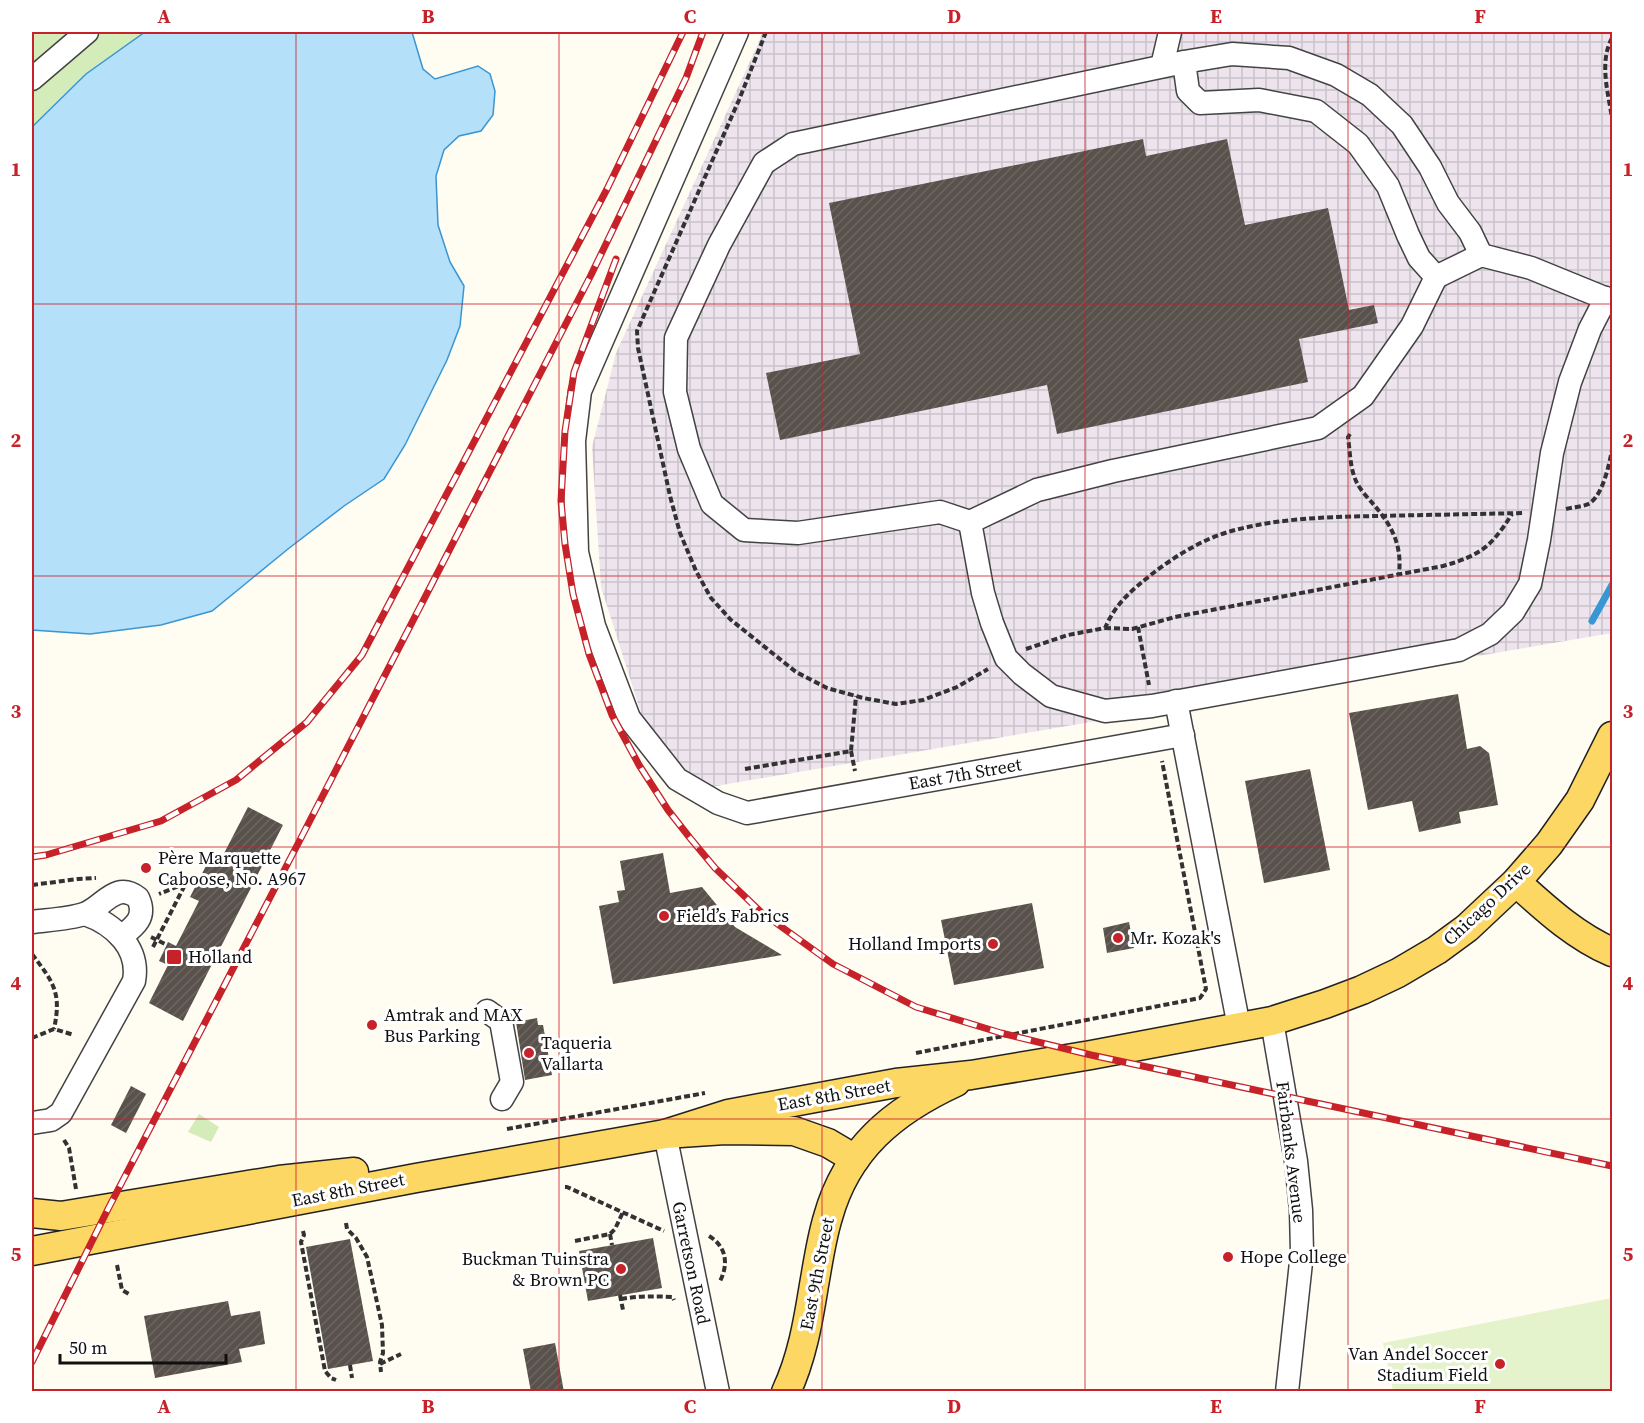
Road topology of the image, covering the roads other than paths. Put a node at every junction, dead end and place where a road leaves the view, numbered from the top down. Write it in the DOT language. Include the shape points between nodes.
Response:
graph roads {
  1 [pos="87,32"];
  2 [pos="737,32"];
  3 [pos="1170,32"];
  4 [pos="1173,64"];
  5 [pos="32,79"];
  6 [pos="1481,255"];
  7 [pos="1436,278"];
  8 [pos="1609,300"];
  9 [pos="970,522"];
  10 [pos="1176,701"];
  11 [pos="1183,735"];
  12 [pos="1611,741"];
  13 [pos="1516,882"];
  14 [pos="85,914"];
  15 [pos="32,922"];
  16 [pos="121,937"];
  17 [pos="1612,952"];
  18 [pos="487,1011"];
  19 [pos="1272,1021"];
  20 [pos="1239,1027"];
  21 [pos="971,1075"];
  22 [pos="502,1099"];
  23 [pos="32,1124"];
  24 [pos="665,1134"];
  25 [pos="855,1158"];
  26 [pos="416,1178"];
  27 [pos="32,1213"];
  28 [pos="32,1251"];
  29 [pos="718,1392"];
  30 [pos="786,1392"];
  31 [pos="1287,1392"];
  1 -- 5 [label="street"];
  2 -- 11 [label="street, East 7th Street" via="580,391 574,441 577,552 594,626 629,718 677,779 718,803 747,813"];
  3 -- 4 [label="street"];
  4 -- 6 [label="street" via="1232,54 1288,58 1336,75 1370,95 1402,125"];
  4 -- 7 [label="street" via="1188,91 1200,103 1259,100 1316,111 1358,144 1388,186 1419,258"];
  4 -- 9 [label="street" via="793,144 764,163 719,245 676,338 675,392 689,449 712,504 744,530 798,533 940,512"];
  6 -- 7 [label="street"];
  6 -- 8 [label="street" via="1531,268"];
  7 -- 9 [label="street" via="1412,327 1363,396 1318,428 1037,490"];
  8 -- 10 [label="street" via="1590,329 1570,382 1552,453 1530,584 1513,612 1490,634 1459,650"];
  9 -- 10 [label="street" via="992,623 1006,658 1022,674 1051,696 1105,711"];
  10 -- 11 [label="street"];
  11 -- 20 [label="street"];
  12 -- 13 [label="main road, Chicago Drive" via="1580,800 1550,844"];
  13 -- 17 [label="main road" via="1558,919"];
  13 -- 19 [label="main road, Chicago Drive" via="1467,928 1398,973 1362,990"];
  14 -- 15 [label="street"];
  14 -- 16 [label="street" via="108,924"];
  14 -- 16 [label="street" via="115,894 133,894 140,903 141,917"];
  16 -- 23 [label="street" via="136,970 131,986 61,1113"];
  18 -- 22 [label="street" via="501,1021 512,1082"];
  19 -- 20 [label="main road, East 8th Street"];
  19 -- 31 [label="street, Fairbanks Avenue" via="1296,1161 1302,1253"];
  20 -- 21 [label="main road, East 8th Street"];
  21 -- 24 [label="main road, East 8th Street" via="896,1083 728,1114"];
  21 -- 25 [label="main road, East 8th Street" via="894,1119"];
  24 -- 25 [label="main road, East 8th Street" via="794,1131"];
  24 -- 26 [label="main road, East 8th Street"];
  24 -- 29 [label="street, Garretson Road" via="707,1292"];
  25 -- 30 [label="main road, East 9th Street" via="828,1217 801,1353"];
  26 -- 27 [label="main road" via="366,1170 279,1180 61,1216"];
  26 -- 28 [label="main road, East 8th Street"];
}
